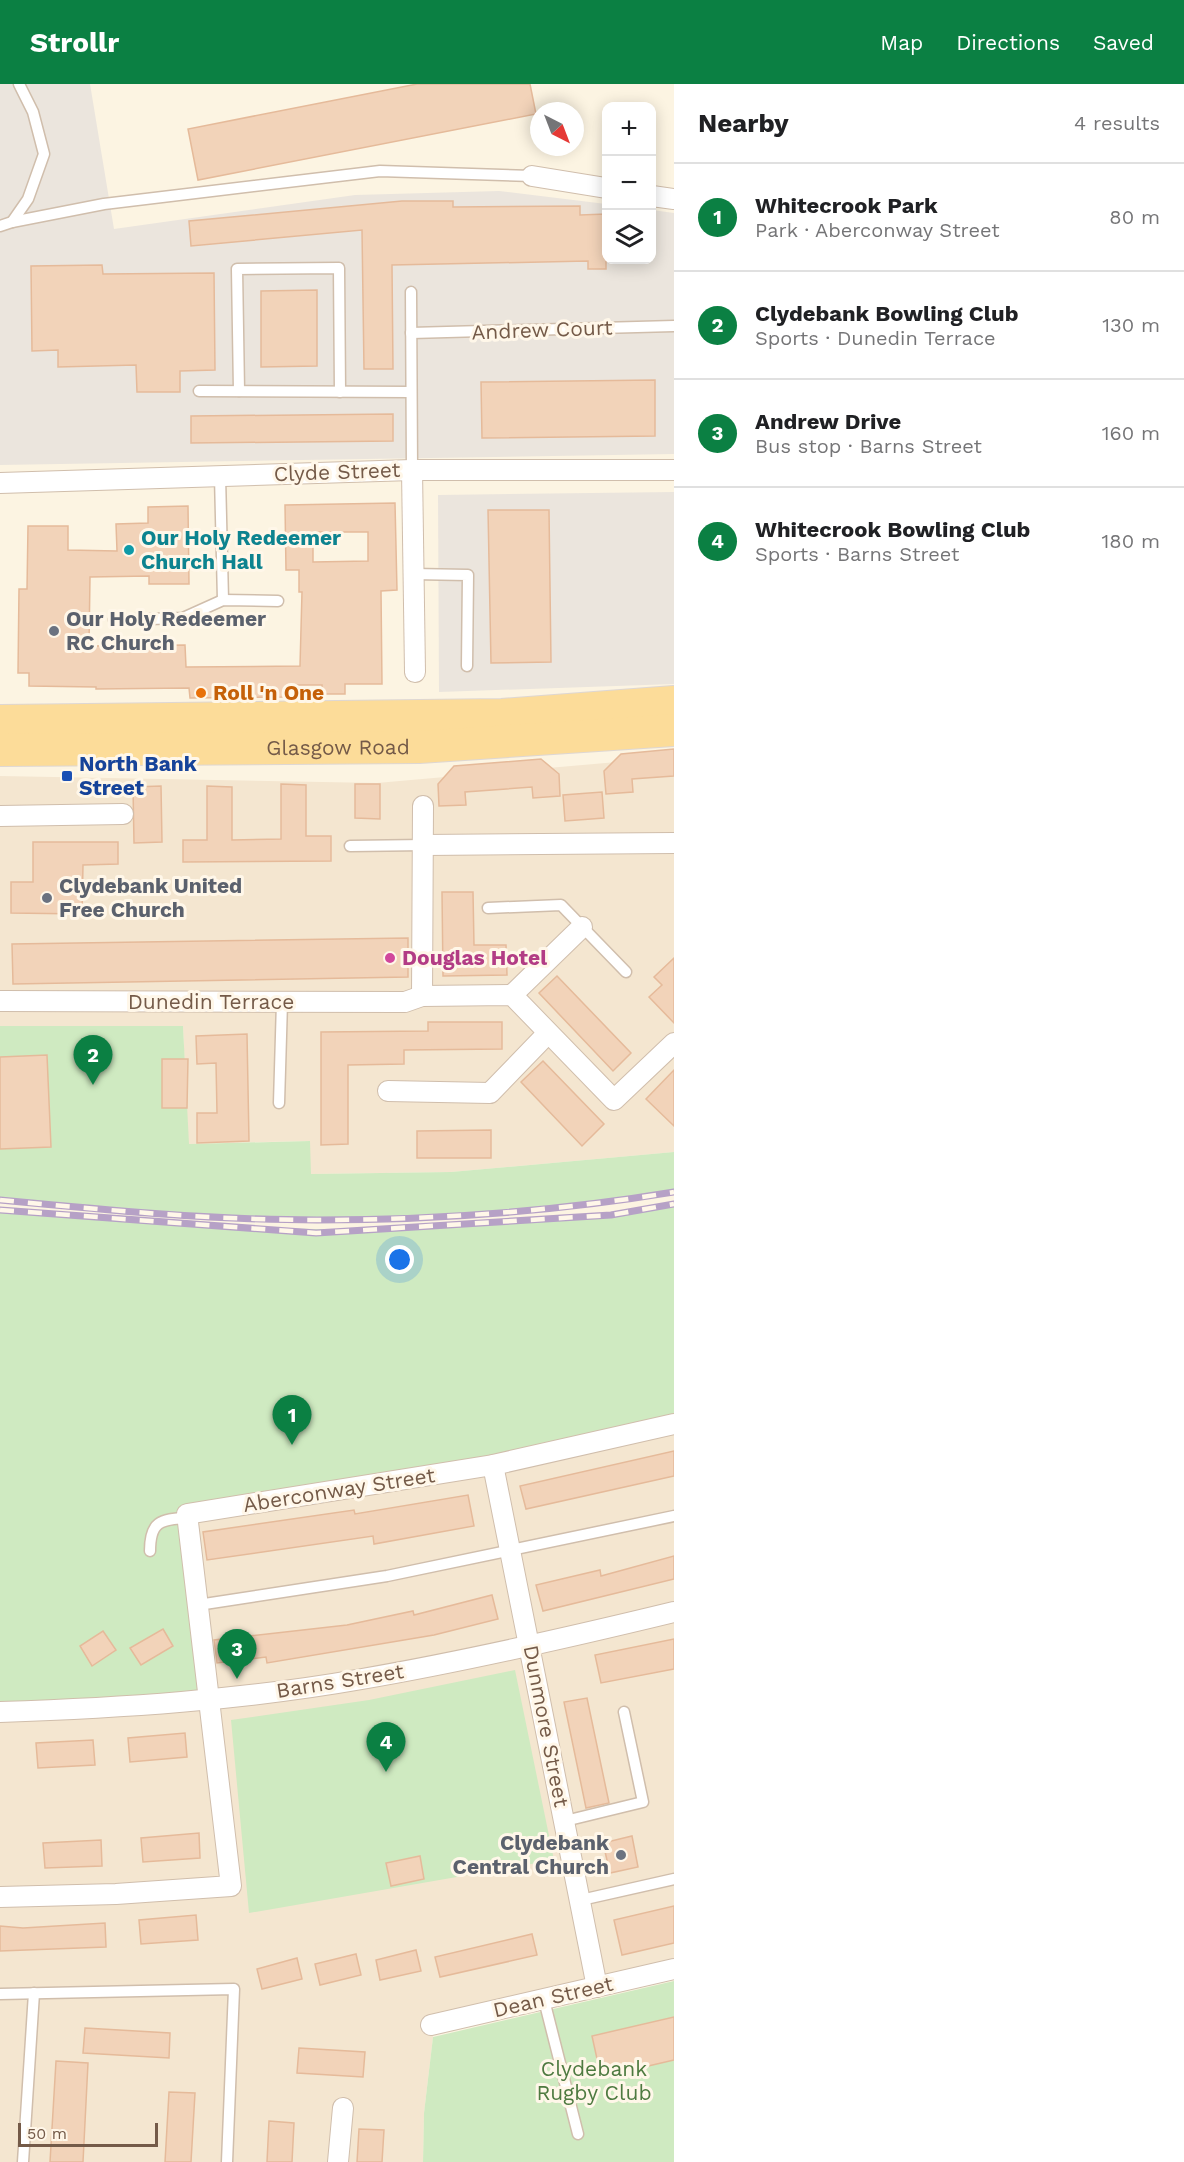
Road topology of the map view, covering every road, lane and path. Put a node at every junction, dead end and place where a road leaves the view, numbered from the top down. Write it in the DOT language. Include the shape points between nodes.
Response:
graph roads {
  1 [pos="19,84"];
  2 [pos="532,176"];
  3 [pos="602,187"];
  4 [pos="656,197"];
  5 [pos="674,199"];
  6 [pos="12,222"];
  7 [pos="0,226"];
  8 [pos="411,292"];
  9 [pos="674,326"];
  10 [pos="411,333"];
  11 [pos="199,391"];
  12 [pos="239,391"];
  13 [pos="340,392"];
  14 [pos="411,392"];
  15 [pos="412,470"];
  16 [pos="674,470"];
  17 [pos="220,476"];
  18 [pos="0,483"];
  19 [pos="413,574"];
  20 [pos="223,600"];
  21 [pos="278,601"];
  22 [pos="114,620"];
  23 [pos="467,666"];
  24 [pos="415,672"];
  25 [pos="674,702"];
  26 [pos="0,721"];
  27 [pos="674,730"];
  28 [pos="0,750"];
  29 [pos="423,806"];
  30 [pos="123,814"];
  31 [pos="0,816"];
  32 [pos="674,843"];
  33 [pos="425,845"];
  34 [pos="350,846"];
  35 [pos="488,908"];
  36 [pos="582,927"];
  37 [pos="626,972"];
  38 [pos="512,995"];
  39 [pos="422,996"];
  40 [pos="0,1001"];
  41 [pos="282,1002"];
  42 [pos="549,1033"];
  43 [pos="674,1043"];
  44 [pos="388,1091"];
  45 [pos="279,1104"];
  46 [pos="674,1424"];
  47 [pos="493,1465"];
  48 [pos="674,1516"];
  49 [pos="187,1518"];
  50 [pos="150,1551"];
  51 [pos="511,1552"];
  52 [pos="198,1605"];
  53 [pos="674,1612"];
  54 [pos="530,1647"];
  55 [pos="211,1700"];
  56 [pos="0,1712"];
  57 [pos="624,1712"];
  58 [pos="565,1821"];
  59 [pos="674,1879"];
  60 [pos="0,1897"];
  61 [pos="581,1900"];
  62 [pos="674,1969"];
  63 [pos="597,1987"];
  64 [pos="34,1993"];
  65 [pos="0,1994"];
  66 [pos="544,2000"];
  67 [pos="431,2025"];
  68 [pos="343,2108"];
  69 [pos="578,2134"];
  70 [pos="23,2162"];
  71 [pos="227,2162"];
  72 [pos="338,2162"];
  1 -- 6 [label="lane" via="33,112 44,154 28,199"];
  2 -- 3 [label="street"];
  2 -- 6 [label="lane" via="380,171 104,204"];
  4 -- 5 [label="street"];
  6 -- 7 [label="lane"];
  8 -- 10 [label="lane"];
  9 -- 10 [label="lane, Andrew Court"];
  10 -- 14 [label="lane"];
  11 -- 12 [label="lane"];
  12 -- 13 [label="lane"];
  12 -- 13 [label="lane" via="237,269 339,268"];
  13 -- 14 [label="lane"];
  14 -- 15 [label="lane"];
  15 -- 16 [label="street, Clyde Street"];
  15 -- 17 [label="street, Clyde Street"];
  15 -- 19 [label="street"];
  17 -- 18 [label="street, Clyde Street"];
  17 -- 20 [label="lane"];
  19 -- 23 [label="lane" via="468,575"];
  19 -- 24 [label="street"];
  20 -- 21 [label="lane"];
  20 -- 22 [label="lane" via="183,618"];
  25 -- 26 [label="main road, Glasgow Road" via="502,715"];
  27 -- 28 [label="main road, Glasgow Road" via="419,747"];
  29 -- 33 [label="street"];
  30 -- 31 [label="street"];
  32 -- 33 [label="street"];
  33 -- 34 [label="lane"];
  33 -- 39 [label="street"];
  35 -- 36 [label="lane" via="561,905"];
  36 -- 37 [label="lane"];
  36 -- 38 [label="street"];
  38 -- 39 [label="street, Dunedin Terrace"];
  38 -- 42 [label="street"];
  39 -- 41 [label="street, Dunedin Terrace" via="405,1002"];
  40 -- 41 [label="street, Dunedin Terrace"];
  41 -- 45 [label="lane"];
  42 -- 43 [label="street" via="614,1100"];
  42 -- 44 [label="street" via="490,1093"];
  46 -- 47 [label="street, Aberconway Street"];
  47 -- 49 [label="street, Aberconway Street" via="187,1514"];
  47 -- 51 [label="street, Dunmore Street"];
  48 -- 51 [label="lane"];
  49 -- 50 [label="lane" via="167,1519 157,1525 150,1534"];
  49 -- 52 [label="street"];
  51 -- 52 [label="lane"];
  51 -- 54 [label="street, Dunmore Street"];
  52 -- 55 [label="street"];
  53 -- 54 [label="street, Barns Street"];
  54 -- 55 [label="street, Barns Street" via="361,1680"];
  54 -- 58 [label="street, Dunmore Street"];
  55 -- 56 [label="street, Barns Street"];
  55 -- 60 [label="street" via="231,1886"];
  57 -- 58 [label="lane" via="643,1802"];
  58 -- 61 [label="street, Dunmore Street"];
  59 -- 61 [label="lane"];
  61 -- 63 [label="street, Dunmore Street"];
  62 -- 63 [label="street, Dean Street"];
  63 -- 66 [label="street, Dean Street"];
  64 -- 65 [label="lane"];
  64 -- 70 [label="lane"];
  64 -- 71 [label="lane" via="234,1989"];
  66 -- 67 [label="street, Dean Street"];
  66 -- 69 [label="lane"];
  68 -- 72 [label="street"];
}
